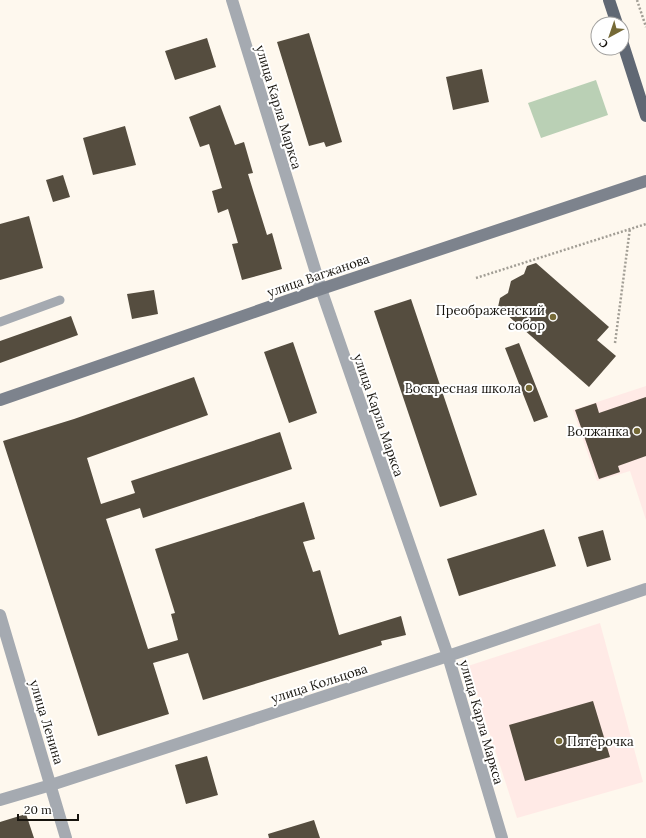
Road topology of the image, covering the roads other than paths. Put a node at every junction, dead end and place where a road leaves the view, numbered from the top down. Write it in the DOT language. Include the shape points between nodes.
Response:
graph roads {
  1 [pos="232,0"];
  2 [pos="609,0"];
  3 [pos="614,16"];
  4 [pos="627,56"];
  5 [pos="646,116"];
  6 [pos="646,181"];
  7 [pos="321,289"];
  8 [pos="60,300"];
  9 [pos="0,322"];
  10 [pos="0,400"];
  11 [pos="646,589"];
  12 [pos="0,615"];
  13 [pos="448,656"];
  14 [pos="51,785"];
  15 [pos="0,800"];
  16 [pos="66,838"];
  17 [pos="502,838"];
  1 -- 7 [label="street, улица Карла Маркса"];
  2 -- 3 [label="main road"];
  4 -- 5 [label="main road"];
  6 -- 7 [label="main road, улица Вагжанова"];
  7 -- 10 [label="main road, улица Вагжанова"];
  7 -- 13 [label="street, улица Карла Маркса"];
  8 -- 9 [label="lane"];
  11 -- 13 [label="street, улица Кольцова"];
  12 -- 14 [label="street, улица Ленина"];
  13 -- 14 [label="street, улица Кольцова"];
  13 -- 17 [label="street, улица Карла Маркса"];
  14 -- 15 [label="street, улица Кольцова"];
  14 -- 16 [label="street, улица Ленина"];
}
